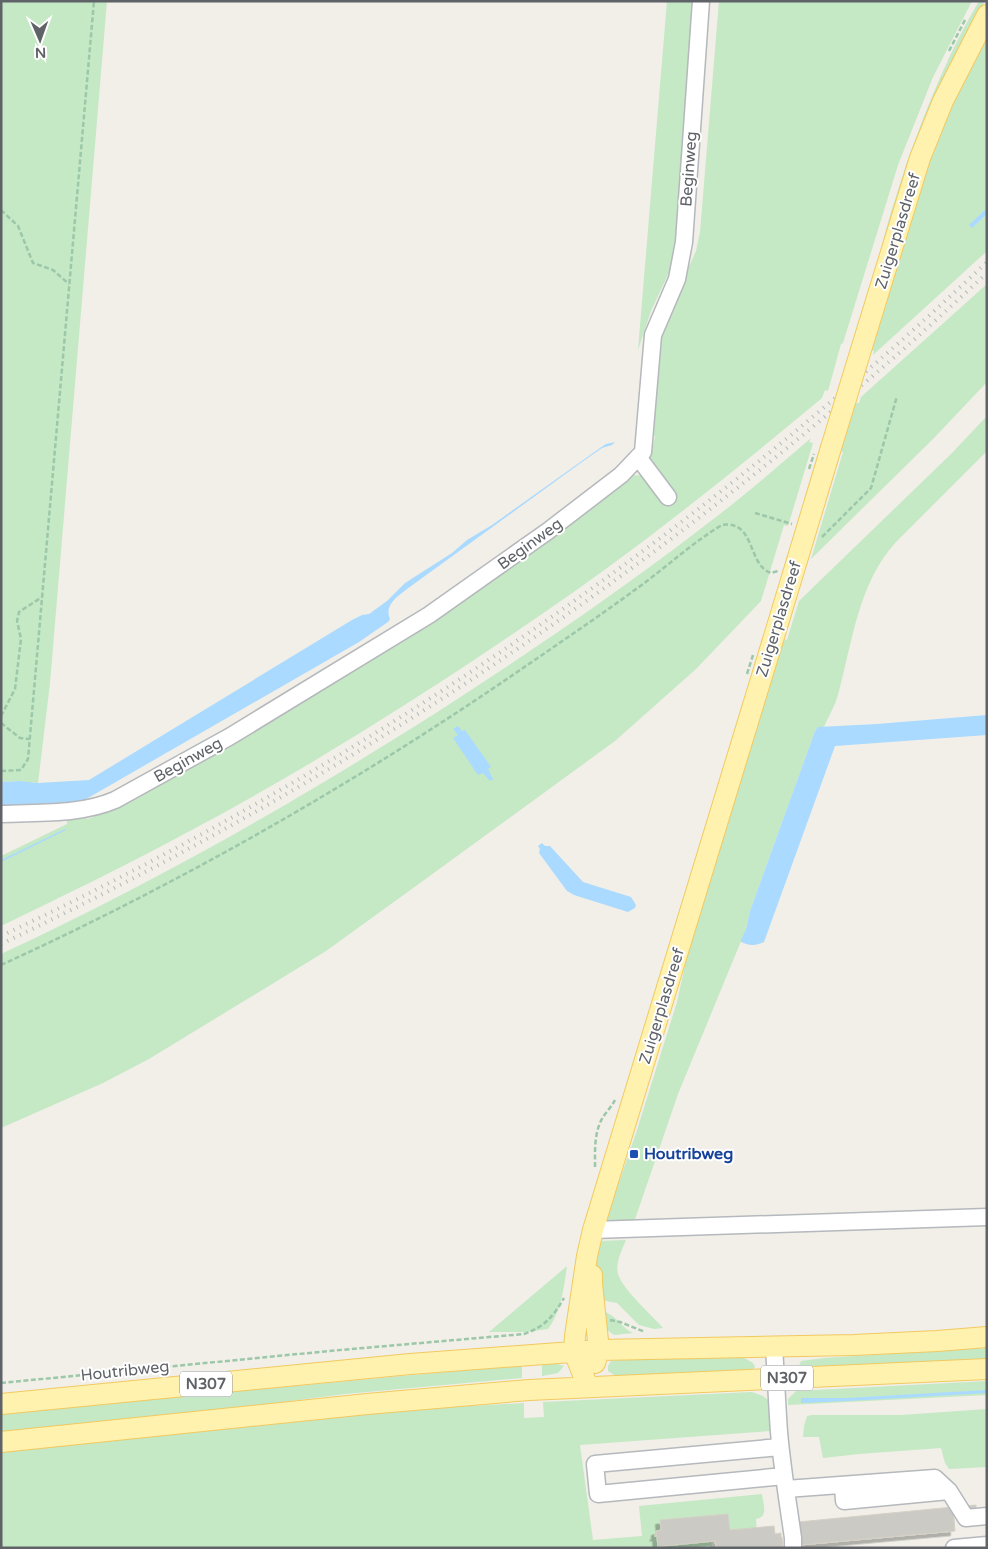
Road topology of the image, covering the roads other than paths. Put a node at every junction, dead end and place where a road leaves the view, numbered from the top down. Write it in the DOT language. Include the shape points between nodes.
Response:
graph roads {
  1 [pos="701,1"];
  2 [pos="987,15"];
  3 [pos="638,457"];
  4 [pos="668,497"];
  5 [pos="1,814"];
  6 [pos="987,1218"];
  7 [pos="593,1230"];
  8 [pos="586,1320"];
  9 [pos="987,1337"];
  10 [pos="774,1348"];
  11 [pos="599,1350"];
  12 [pos="574,1352"];
  13 [pos="987,1369"];
  14 [pos="777,1379"];
  15 [pos="588,1387"];
  16 [pos="1,1404"];
  17 [pos="780,1439"];
  18 [pos="1,1442"];
  19 [pos="785,1483"];
  20 [pos="987,1516"];
  21 [pos="793,1543"];
  22 [pos="987,1545"];
  23 [pos="954,1548"];
  1 -- 3 [label="street, Beginweg" via="684,242 677,279 653,335 643,452"];
  2 -- 7 [label="main road, Zuigerplasdreef, bridge" via="943,101 920,158"];
  3 -- 4 [label="street"];
  3 -- 5 [label="street, Beginweg" via="592,498 429,615 229,737 104,805"];
  6 -- 7 [label="street"];
  7 -- 8 [label="main road, Zuigerplasdreef" via="592,1284"];
  8 -- 11 [label="main road, Zuigerplasdreef"];
  8 -- 12 [label="main road, Zuigerplasdreef"];
  9 -- 10 [label="main road, Houtribweg / N307"];
  10 -- 11 [label="main road, Houtribweg / N307"];
  10 -- 14 [label="street"];
  11 -- 12 [label="main road, Houtribweg / N307"];
  11 -- 15 [label="main road, Zuigerplasdreef"];
  12 -- 15 [label="main road, Zuigerplasdreef"];
  12 -- 16 [label="main road, Houtribweg / N307" via="410,1364"];
  13 -- 14 [label="main road, N307"];
  14 -- 15 [label="main road, N307"];
  14 -- 17 [label="street"];
  15 -- 18 [label="main road, N307" via="366,1404"];
  17 -- 19 [label="street"];
  17 -- 19 [label="street" via="595,1464 598,1494"];
  19 -- 20 [label="street" via="843,1485 935,1478 949,1491 966,1518"];
  19 -- 21 [label="street"];
  22 -- 23 [label="street"];
}
